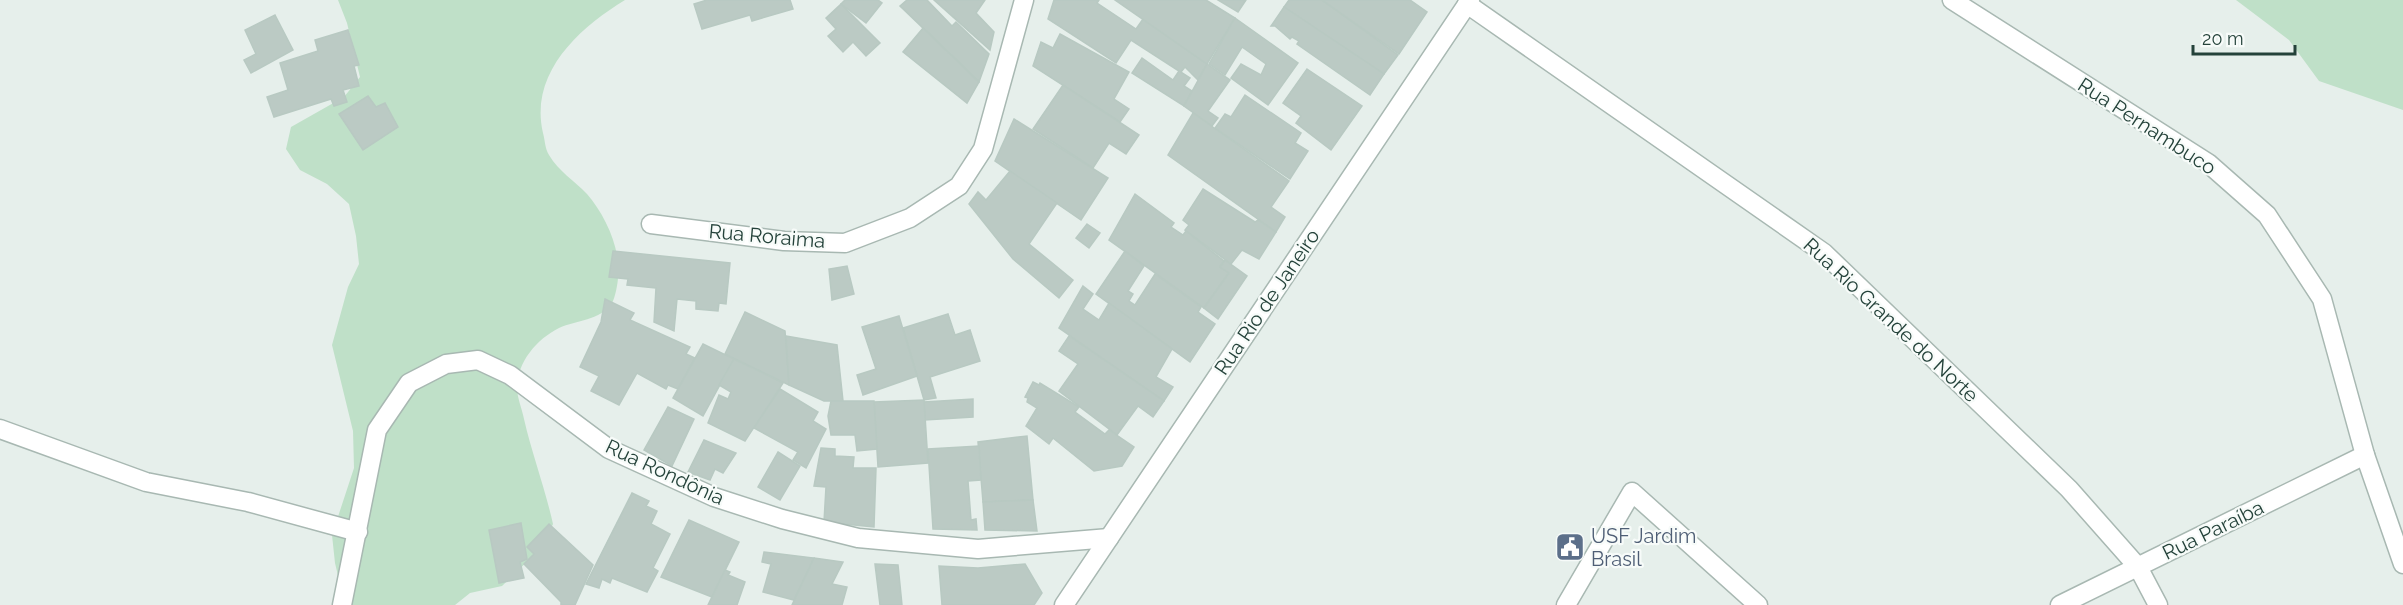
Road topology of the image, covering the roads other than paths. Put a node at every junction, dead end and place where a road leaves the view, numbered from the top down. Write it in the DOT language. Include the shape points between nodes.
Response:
graph roads {
  1 [pos="1023,0"];
  2 [pos="1952,0"];
  3 [pos="1468,2"];
  4 [pos="651,224"];
  5 [pos="0,429"];
  6 [pos="2365,455"];
  7 [pos="358,532"];
  8 [pos="1109,538"];
  9 [pos="2403,564"];
  10 [pos="2138,567"];
  11 [pos="342,605"];
  12 [pos="1064,605"];
  13 [pos="1566,605"];
  14 [pos="1758,605"];
  15 [pos="2060,605"];
  16 [pos="2158,605"];
  1 -- 4 [label="street, Rua Roraima" via="983,149 959,186 910,218 844,243 784,241"];
  2 -- 6 [label="street, Rua Pernambuco" via="2208,163 2266,215 2322,299"];
  3 -- 8 [label="street, Rua Rio de Janeiro"];
  3 -- 10 [label="street, Rua Rio Grande do Norte" via="1824,253 2069,489"];
  5 -- 7 [label="street" via="146,482 248,502"];
  6 -- 9 [label="street, Rua Pernambuco"];
  6 -- 10 [label="street, Rua Paraíba"];
  7 -- 8 [label="street, Rua Rondônia" via="377,430 409,383 446,364 478,360 510,375 609,449 714,497 782,519 858,538 978,549"];
  7 -- 11 [label="street, Rua Rondônia"];
  8 -- 12 [label="street, Rua Rio de Janeiro"];
  10 -- 15 [label="street, Rua Paraíba"];
  10 -- 16 [label="street, Rua Rio Grande do Norte"];
  13 -- 14 [label="street" via="1632,492"];
}
